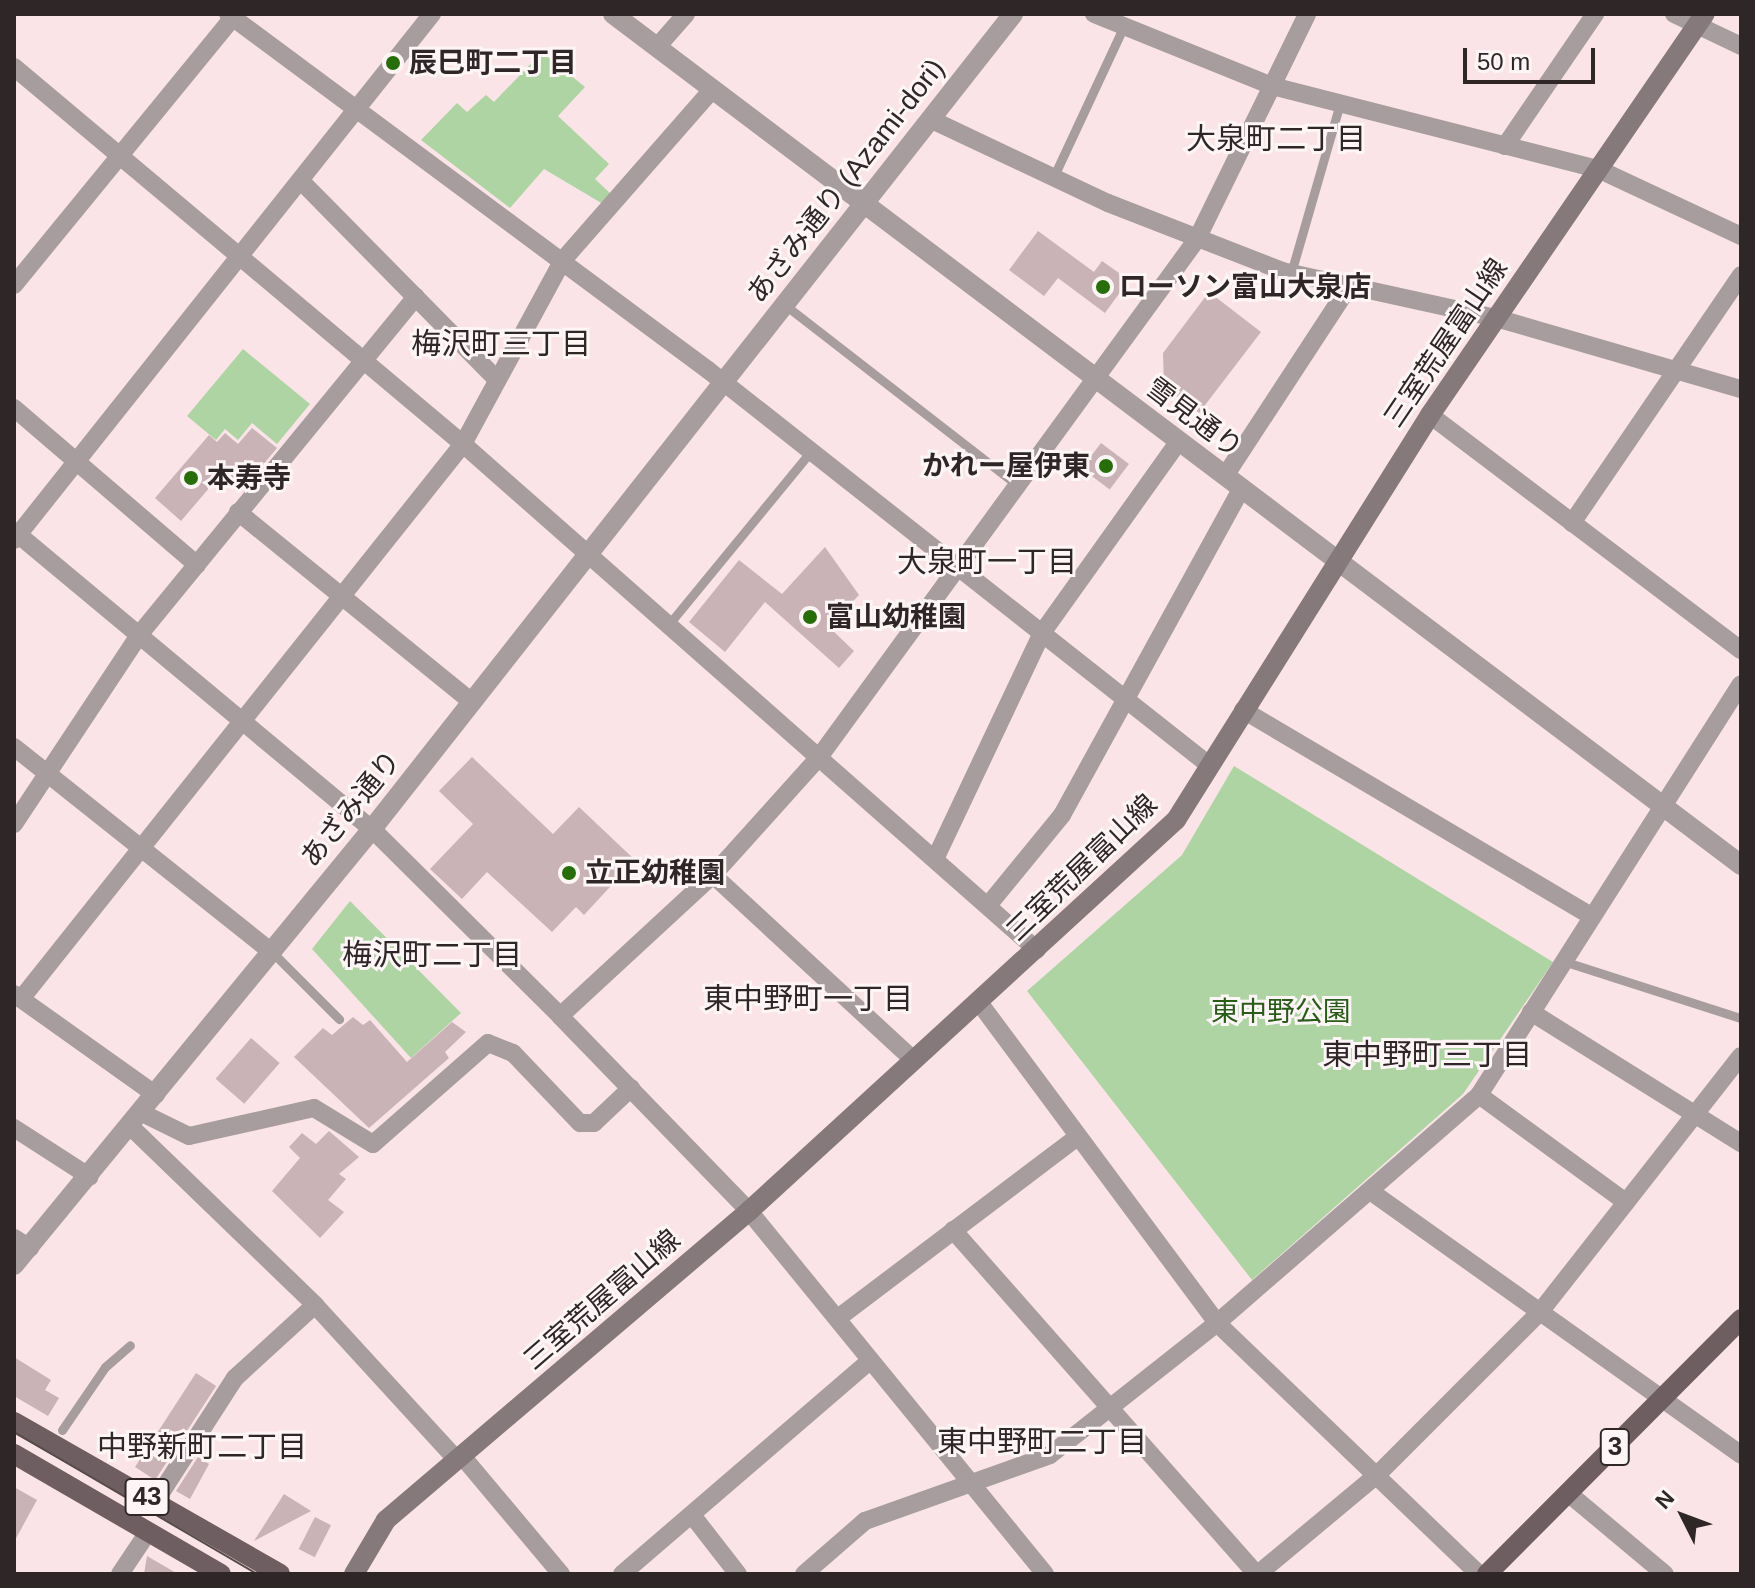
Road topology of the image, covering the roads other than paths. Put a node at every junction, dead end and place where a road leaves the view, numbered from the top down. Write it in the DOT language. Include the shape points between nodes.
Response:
graph roads {
  1 [pos="432,14"];
  2 [pos="613,14"];
  3 [pos="686,14"];
  4 [pos="1013,14"];
  5 [pos="1094,14"];
  6 [pos="1307,14"];
  7 [pos="1595,14"];
  8 [pos="1674,14"];
  9 [pos="232,15"];
  10 [pos="1703,18"];
  11 [pos="1124,26"];
  12 [pos="1741,46"];
  13 [pos="657,47"];
  14 [pos="14,67"];
  15 [pos="1272,86"];
  16 [pos="712,90"];
  17 [pos="1340,103"];
  18 [pos="359,107"];
  19 [pos="930,119"];
  20 [pos="1505,146"];
  21 [pos="120,156"];
  22 [pos="1598,169"];
  23 [pos="1053,178"];
  24 [pos="301,181"];
  25 [pos="862,204"];
  26 [pos="1741,236"];
  27 [pos="1197,239"];
  28 [pos="239,258"];
  29 [pos="563,260"];
  30 [pos="1291,273"];
  31 [pos="1741,275"];
  32 [pos="14,285"];
  33 [pos="1350,285"];
  34 [pos="416,297"];
  35 [pos="785,305"];
  36 [pos="1496,318"];
  37 [pos="361,360"];
  38 [pos="1676,370"];
  39 [pos="1096,378"];
  40 [pos="496,379"];
  41 [pos="722,381"];
  42 [pos="1741,389"];
  43 [pos="14,408"];
  44 [pos="1430,415"];
  45 [pos="1178,442"];
  46 [pos="463,444"];
  47 [pos="811,451"];
  48 [pos="76,462"];
  49 [pos="1233,483"];
  50 [pos="1018,486"];
  51 [pos="238,512"];
  52 [pos="1572,523"];
  53 [pos="15,535"];
  54 [pos="589,554"];
  55 [pos="1335,561"];
  56 [pos="197,565"];
  57 [pos="958,567"];
  58 [pos="341,596"];
  59 [pos="669,624"];
  60 [pos="1042,633"];
  61 [pos="139,635"];
  62 [pos="1741,650"];
  63 [pos="1741,684"];
  64 [pos="1125,699"];
  65 [pos="472,702"];
  66 [pos="1243,710"];
  67 [pos="243,722"];
  68 [pos="14,747"];
  69 [pos="820,756"];
  70 [pos="1209,765"];
  71 [pos="48,773"];
  72 [pos="1662,806"];
  73 [pos="14,824"];
  74 [pos="372,829"];
  75 [pos="142,849"];
  76 [pos="937,855"];
  77 [pos="1739,860"];
  78 [pos="713,875"];
  79 [pos="990,903"];
  80 [pos="1591,916"];
  81 [pos="1037,950"];
  82 [pos="272,952"];
  83 [pos="1563,961"];
  84 [pos="17,996"];
  85 [pos="978,1001"];
  86 [pos="1531,1012"];
  87 [pos="560,1016"];
  88 [pos="1741,1018"];
  89 [pos="339,1019"];
  90 [pos="1741,1056"];
  91 [pos="911,1058"];
  92 [pos="631,1088"];
  93 [pos="156,1095"];
  94 [pos="1479,1095"];
  95 [pos="1693,1113"];
  96 [pos="137,1120"];
  97 [pos="14,1128"];
  98 [pos="1075,1139"];
  99 [pos="1741,1143"];
  100 [pos="90,1177"];
  101 [pos="1370,1191"];
  102 [pos="1626,1202"];
  103 [pos="749,1211"];
  104 [pos="953,1230"];
  105 [pos="22,1243"];
  106 [pos="14,1265"];
  107 [pos="315,1305"];
  108 [pos="1540,1312"];
  109 [pos="838,1318"];
  110 [pos="1741,1319"];
  111 [pos="1217,1323"];
  112 [pos="130,1345"];
  113 [pos="870,1361"];
  114 [pos="1663,1399"];
  115 [pos="1109,1407"];
  116 [pos="14,1422"];
  117 [pos="62,1430"];
  118 [pos="14,1454"];
  119 [pos="1741,1455"];
  120 [pos="460,1458"];
  121 [pos="1378,1474"];
  122 [pos="968,1480"];
  123 [pos="1568,1493"];
  124 [pos="155,1502"];
  125 [pos="692,1515"];
  126 [pos="148,1532"];
  127 [pos="633,1571"];
  128 [pos="120,1574"];
  129 [pos="221,1574"];
  130 [pos="280,1574"];
  131 [pos="354,1574"];
  132 [pos="561,1574"];
  133 [pos="738,1574"];
  134 [pos="804,1574"];
  135 [pos="1045,1574"];
  136 [pos="1257,1574"];
  137 [pos="1479,1574"];
  138 [pos="1487,1574"];
  139 [pos="1665,1574"];
  1 -- 18 [label="street"];
  2 -- 13 [label="street, 雪見通り"];
  3 -- 13 [label="street"];
  4 -- 19 [label="street, あざみ通り (Azami-dori)"];
  5 -- 11 [label="street"];
  6 -- 15 [label="street"];
  7 -- 20 [label="street"];
  8 -- 10 [label="street"];
  9 -- 18 [label="street"];
  9 -- 21 [label="street"];
  10 -- 12 [label="street"];
  10 -- 22 [label="main road, 三室荒屋富山線"];
  11 -- 15 [label="street"];
  11 -- 23 [label="lane"];
  13 -- 16 [label="street, 雪見通り"];
  14 -- 21 [label="street"];
  15 -- 17 [label="street"];
  15 -- 27 [label="street"];
  16 -- 25 [label="street, 雪見通り"];
  16 -- 29 [label="street"];
  17 -- 20 [label="street"];
  17 -- 30 [label="lane"];
  18 -- 24 [label="street"];
  18 -- 29 [label="street"];
  19 -- 23 [label="street"];
  19 -- 25 [label="street, あざみ通り (Azami-dori)"];
  20 -- 22 [label="street"];
  21 -- 28 [label="street"];
  21 -- 32 [label="street"];
  22 -- 26 [label="street"];
  22 -- 36 [label="main road, 三室荒屋富山線"];
  23 -- 27 [label="street"];
  24 -- 28 [label="street"];
  24 -- 34 [label="street"];
  25 -- 35 [label="street, あざみ通り (Azami-dori)"];
  25 -- 39 [label="street, 雪見通り"];
  27 -- 30 [label="street"];
  27 -- 39 [label="street"];
  28 -- 37 [label="street"];
  28 -- 48 [label="street"];
  29 -- 40 [label="street"];
  29 -- 41 [label="street"];
  30 -- 33 [label="street"];
  31 -- 38 [label="street"];
  33 -- 36 [label="street"];
  33 -- 49 [label="street"];
  34 -- 37 [label="street"];
  34 -- 40 [label="street"];
  35 -- 41 [label="street, あざみ通り (Azami-dori)"];
  35 -- 50 [label="lane"];
  36 -- 38 [label="street"];
  36 -- 44 [label="main road, 三室荒屋富山線"];
  37 -- 46 [label="street"];
  37 -- 51 [label="street"];
  38 -- 42 [label="street"];
  38 -- 52 [label="street"];
  39 -- 45 [label="street, 雪見通り"];
  39 -- 50 [label="street"];
  40 -- 46 [label="street"];
  41 -- 47 [label="street"];
  41 -- 54 [label="street, あざみ通り"];
  43 -- 48 [label="street"];
  44 -- 52 [label="street"];
  44 -- 55 [label="main road, 三室荒屋富山線"];
  45 -- 49 [label="street, 雪見通り"];
  45 -- 60 [label="street"];
  46 -- 54 [label="street"];
  46 -- 58 [label="street"];
  47 -- 57 [label="street"];
  47 -- 59 [label="lane"];
  48 -- 53 [label="street"];
  48 -- 56 [label="street"];
  49 -- 55 [label="street, 雪見通り"];
  49 -- 64 [label="street"];
  50 -- 57 [label="street"];
  51 -- 56 [label="street"];
  51 -- 58 [label="street"];
  52 -- 62 [label="street"];
  53 -- 61 [label="street"];
  54 -- 59 [label="street"];
  54 -- 65 [label="street, あざみ通り"];
  55 -- 66 [label="main road, 三室荒屋富山線"];
  55 -- 72 [label="street, 雪見通り"];
  56 -- 61 [label="street"];
  57 -- 60 [label="street"];
  57 -- 69 [label="street"];
  58 -- 65 [label="street"];
  58 -- 67 [label="street"];
  59 -- 69 [label="street"];
  60 -- 64 [label="street"];
  60 -- 76 [label="street"];
  61 -- 67 [label="street"];
  61 -- 71 [label="street"];
  63 -- 72 [label="street"];
  64 -- 70 [label="street"];
  64 -- 79 [label="street" via="1062,815"];
  65 -- 74 [label="street, あざみ通り"];
  66 -- 70 [label="main road, 三室荒屋富山線"];
  66 -- 80 [label="street"];
  67 -- 74 [label="street"];
  67 -- 75 [label="street"];
  68 -- 71 [label="street"];
  69 -- 76 [label="street"];
  69 -- 78 [label="street"];
  70 -- 81 [label="main road, 三室荒屋富山線" via="1152,847"];
  71 -- 73 [label="street"];
  71 -- 75 [label="street"];
  72 -- 77 [label="street, 雪見通り"];
  72 -- 80 [label="street"];
  74 -- 82 [label="street, あざみ通り"];
  74 -- 87 [label="street"];
  75 -- 82 [label="street"];
  75 -- 84 [label="street"];
  76 -- 79 [label="street"];
  78 -- 87 [label="street"];
  78 -- 91 [label="street"];
  79 -- 81 [label="street"];
  80 -- 83 [label="street"];
  81 -- 85 [label="main road, 三室荒屋富山線"];
  82 -- 89 [label="lane"];
  82 -- 93 [label="street, あざみ通り"];
  83 -- 86 [label="street"];
  83 -- 88 [label="lane"];
  84 -- 93 [label="street"];
  85 -- 91 [label="main road, 三室荒屋富山線"];
  85 -- 98 [label="street"];
  86 -- 94 [label="street"];
  86 -- 95 [label="street"];
  87 -- 92 [label="street"];
  90 -- 95 [label="street"];
  91 -- 103 [label="main road, 三室荒屋富山線"];
  92 -- 96 [label="street" via="594,1123 580,1123 513,1053 488,1043 373,1144 314,1108 189,1136"];
  92 -- 103 [label="street"];
  93 -- 96 [label="street, あざみ通り"];
  94 -- 101 [label="street"];
  94 -- 102 [label="street"];
  95 -- 99 [label="street"];
  95 -- 102 [label="street"];
  96 -- 100 [label="street, あざみ通り"];
  96 -- 107 [label="street"];
  97 -- 100 [label="street"];
  98 -- 104 [label="street"];
  98 -- 111 [label="street"];
  100 -- 105 [label="street, あざみ通り"];
  101 -- 108 [label="street"];
  101 -- 111 [label="street"];
  102 -- 108 [label="street"];
  103 -- 109 [label="street"];
  103 -- 120 [label="main road, 三室荒屋富山線"];
  104 -- 109 [label="street"];
  104 -- 115 [label="street"];
  105 -- 106 [label="street, あざみ通り"];
  107 -- 120 [label="street"];
  107 -- 124 [label="street" via="235,1378"];
  108 -- 114 [label="street"];
  108 -- 121 [label="street"];
  109 -- 113 [label="street"];
  110 -- 114 [label="main road, 3"];
  111 -- 115 [label="street"];
  111 -- 121 [label="street"];
  112 -- 117 [label="lane" via="105,1367"];
  113 -- 122 [label="street"];
  113 -- 125 [label="street"];
  114 -- 119 [label="street"];
  114 -- 123 [label="main road, 3"];
  115 -- 122 [label="street" via="1050,1455"];
  115 -- 136 [label="street"];
  116 -- 124 [label="main road, 43"];
  118 -- 126 [label="main road, 43"];
  120 -- 131 [label="main road, 三室荒屋富山線" via="386,1520"];
  120 -- 132 [label="street"];
  121 -- 136 [label="street"];
  121 -- 137 [label="street"];
  122 -- 134 [label="street" via="865,1521"];
  122 -- 135 [label="street"];
  123 -- 138 [label="main road, 3"];
  123 -- 139 [label="street"];
  124 -- 130 [label="main road, 43"];
  125 -- 127 [label="street"];
  125 -- 133 [label="street"];
  126 -- 128 [label="street"];
  126 -- 129 [label="main road, 43"];
}
